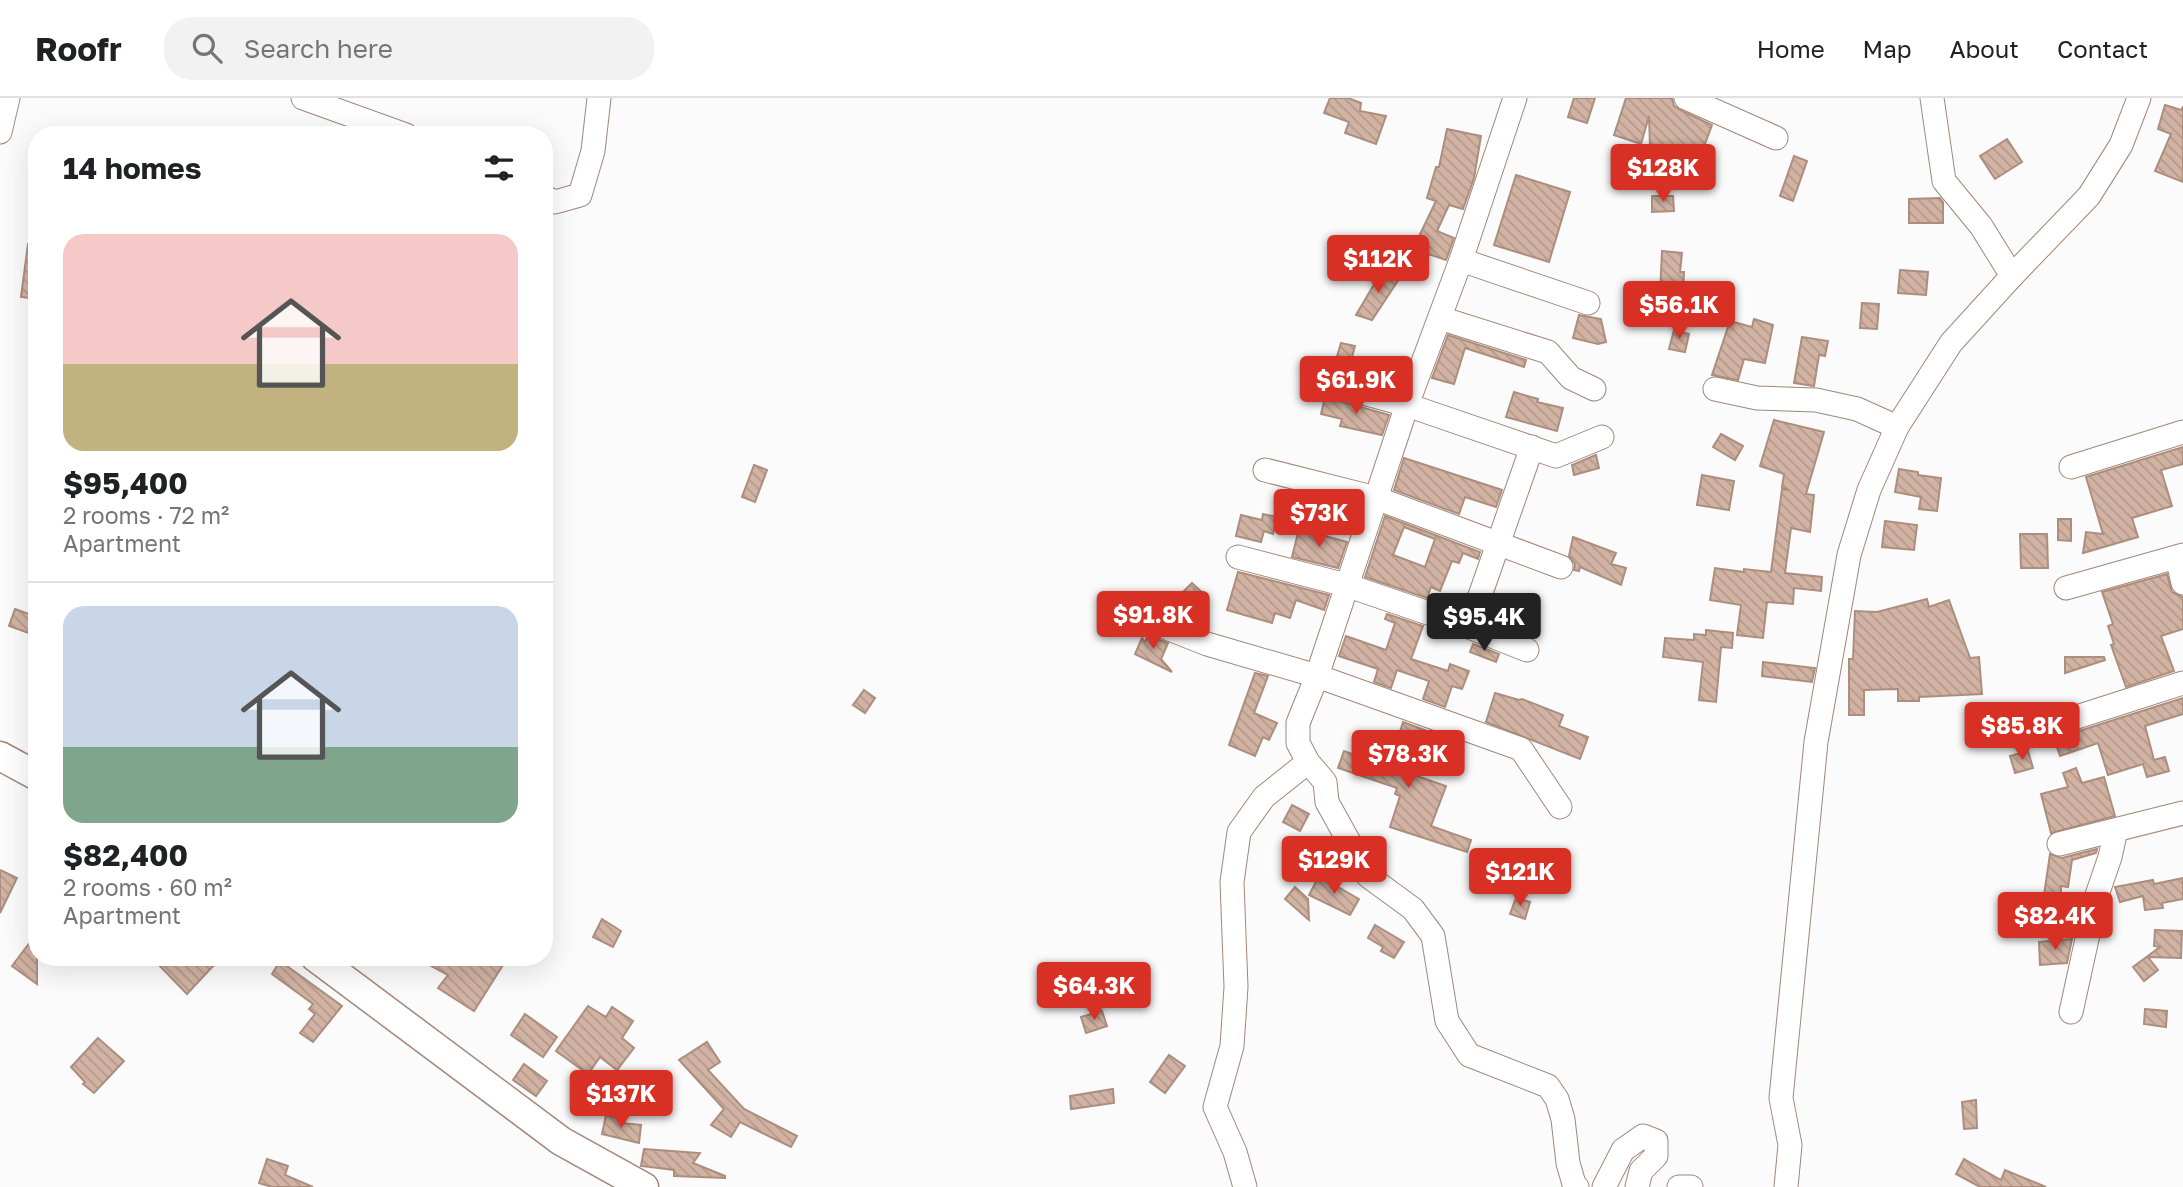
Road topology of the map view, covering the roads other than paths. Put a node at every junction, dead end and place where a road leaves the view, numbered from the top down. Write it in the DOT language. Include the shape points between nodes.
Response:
graph roads {
  1 [pos="303,98"];
  2 [pos="599,98"];
  3 [pos="1515,98"];
  4 [pos="1686,98"];
  5 [pos="1932,98"];
  6 [pos="2139,98"];
  7 [pos="381,126"];
  8 [pos="1776,138"];
  9 [pos="553,201"];
  10 [pos="1461,260"];
  11 [pos="2012,276"];
  12 [pos="1588,303"];
  13 [pos="1440,318"];
  14 [pos="1329,384"];
  15 [pos="1594,389"];
  16 [pos="1715,389"];
  17 [pos="1407,405"];
  18 [pos="1897,427"];
  19 [pos="2183,432"];
  20 [pos="1602,437"];
  21 [pos="1532,447"];
  22 [pos="2071,467"];
  23 [pos="1265,470"];
  24 [pos="1376,498"];
  25 [pos="1499,542"];
  26 [pos="2180,556"];
  27 [pos="1238,557"];
  28 [pos="1561,567"];
  29 [pos="2183,583"];
  30 [pos="1346,585"];
  31 [pos="2066,588"];
  32 [pos="1144,619"];
  33 [pos="1469,627"];
  34 [pos="1527,650"];
  35 [pos="1317,676"];
  36 [pos="2183,683"];
  37 [pos="2059,723"];
  38 [pos="0,756"];
  39 [pos="1308,762"];
  40 [pos="28,771"];
  41 [pos="1560,807"];
  42 [pos="2183,813"];
  43 [pos="2116,830"];
  44 [pos="2059,844"];
  45 [pos="327,966"];
  46 [pos="2071,1012"];
  47 [pos="561,1141"];
  48 [pos="603,1187"];
  49 [pos="644,1187"];
  50 [pos="1245,1187"];
  51 [pos="1577,1187"];
  52 [pos="1604,1187"];
  53 [pos="1637,1187"];
  54 [pos="1679,1187"];
  55 [pos="1691,1187"];
  56 [pos="1786,1187"];
  1 -- 7 [label="street"];
  2 -- 9 [label="street" via="593,151 580,195"];
  3 -- 10 [label="street"];
  4 -- 8 [label="street"];
  5 -- 11 [label="street" via="1944,181 1981,226"];
  6 -- 11 [label="street" via="2121,145 2089,196"];
  10 -- 12 [label="street"];
  10 -- 13 [label="street"];
  11 -- 18 [label="street" via="1951,343"];
  13 -- 15 [label="street" via="1548,352 1571,378"];
  13 -- 17 [label="street"];
  14 -- 17 [label="street"];
  16 -- 18 [label="street" via="1757,398 1816,400 1857,409"];
  17 -- 21 [label="street"];
  17 -- 24 [label="street"];
  18 -- 56 [label="street" via="1849,555 1816,742 1781,1098 1790,1146"];
  19 -- 22 [label="street"];
  20 -- 21 [label="street" via="1556,456"];
  21 -- 25 [label="street"];
  23 -- 24 [label="street"];
  24 -- 25 [label="street"];
  24 -- 30 [label="street"];
  25 -- 28 [label="street"];
  25 -- 33 [label="street"];
  26 -- 29 [label="street"];
  26 -- 31 [label="street"];
  27 -- 30 [label="street"];
  30 -- 33 [label="street"];
  30 -- 35 [label="street"];
  32 -- 35 [label="street" via="1207,644"];
  33 -- 34 [label="street"];
  35 -- 39 [label="street" via="1298,723 1298,743"];
  35 -- 41 [label="street" via="1521,749"];
  36 -- 37 [label="street"];
  38 -- 40 [label="main road"];
  39 -- 50 [label="street" via="1264,797 1239,832 1232,882 1236,988 1232,1046 1216,1107"];
  39 -- 51 [label="street" via="1325,782 1327,802 1368,876 1413,909 1433,936 1447,1021 1469,1055 1548,1086 1557,1099"];
  42 -- 43 [label="street"];
  43 -- 44 [label="street"];
  43 -- 46 [label="street"];
  45 -- 47 [label="main road"];
  47 -- 48 [label="main road"];
  47 -- 49 [label="main road"];
  52 -- 53 [label="street" via="1623,1150 1643,1136 1656,1141 1656,1156 1641,1171"];
  54 -- 55 [label="street"];
}
